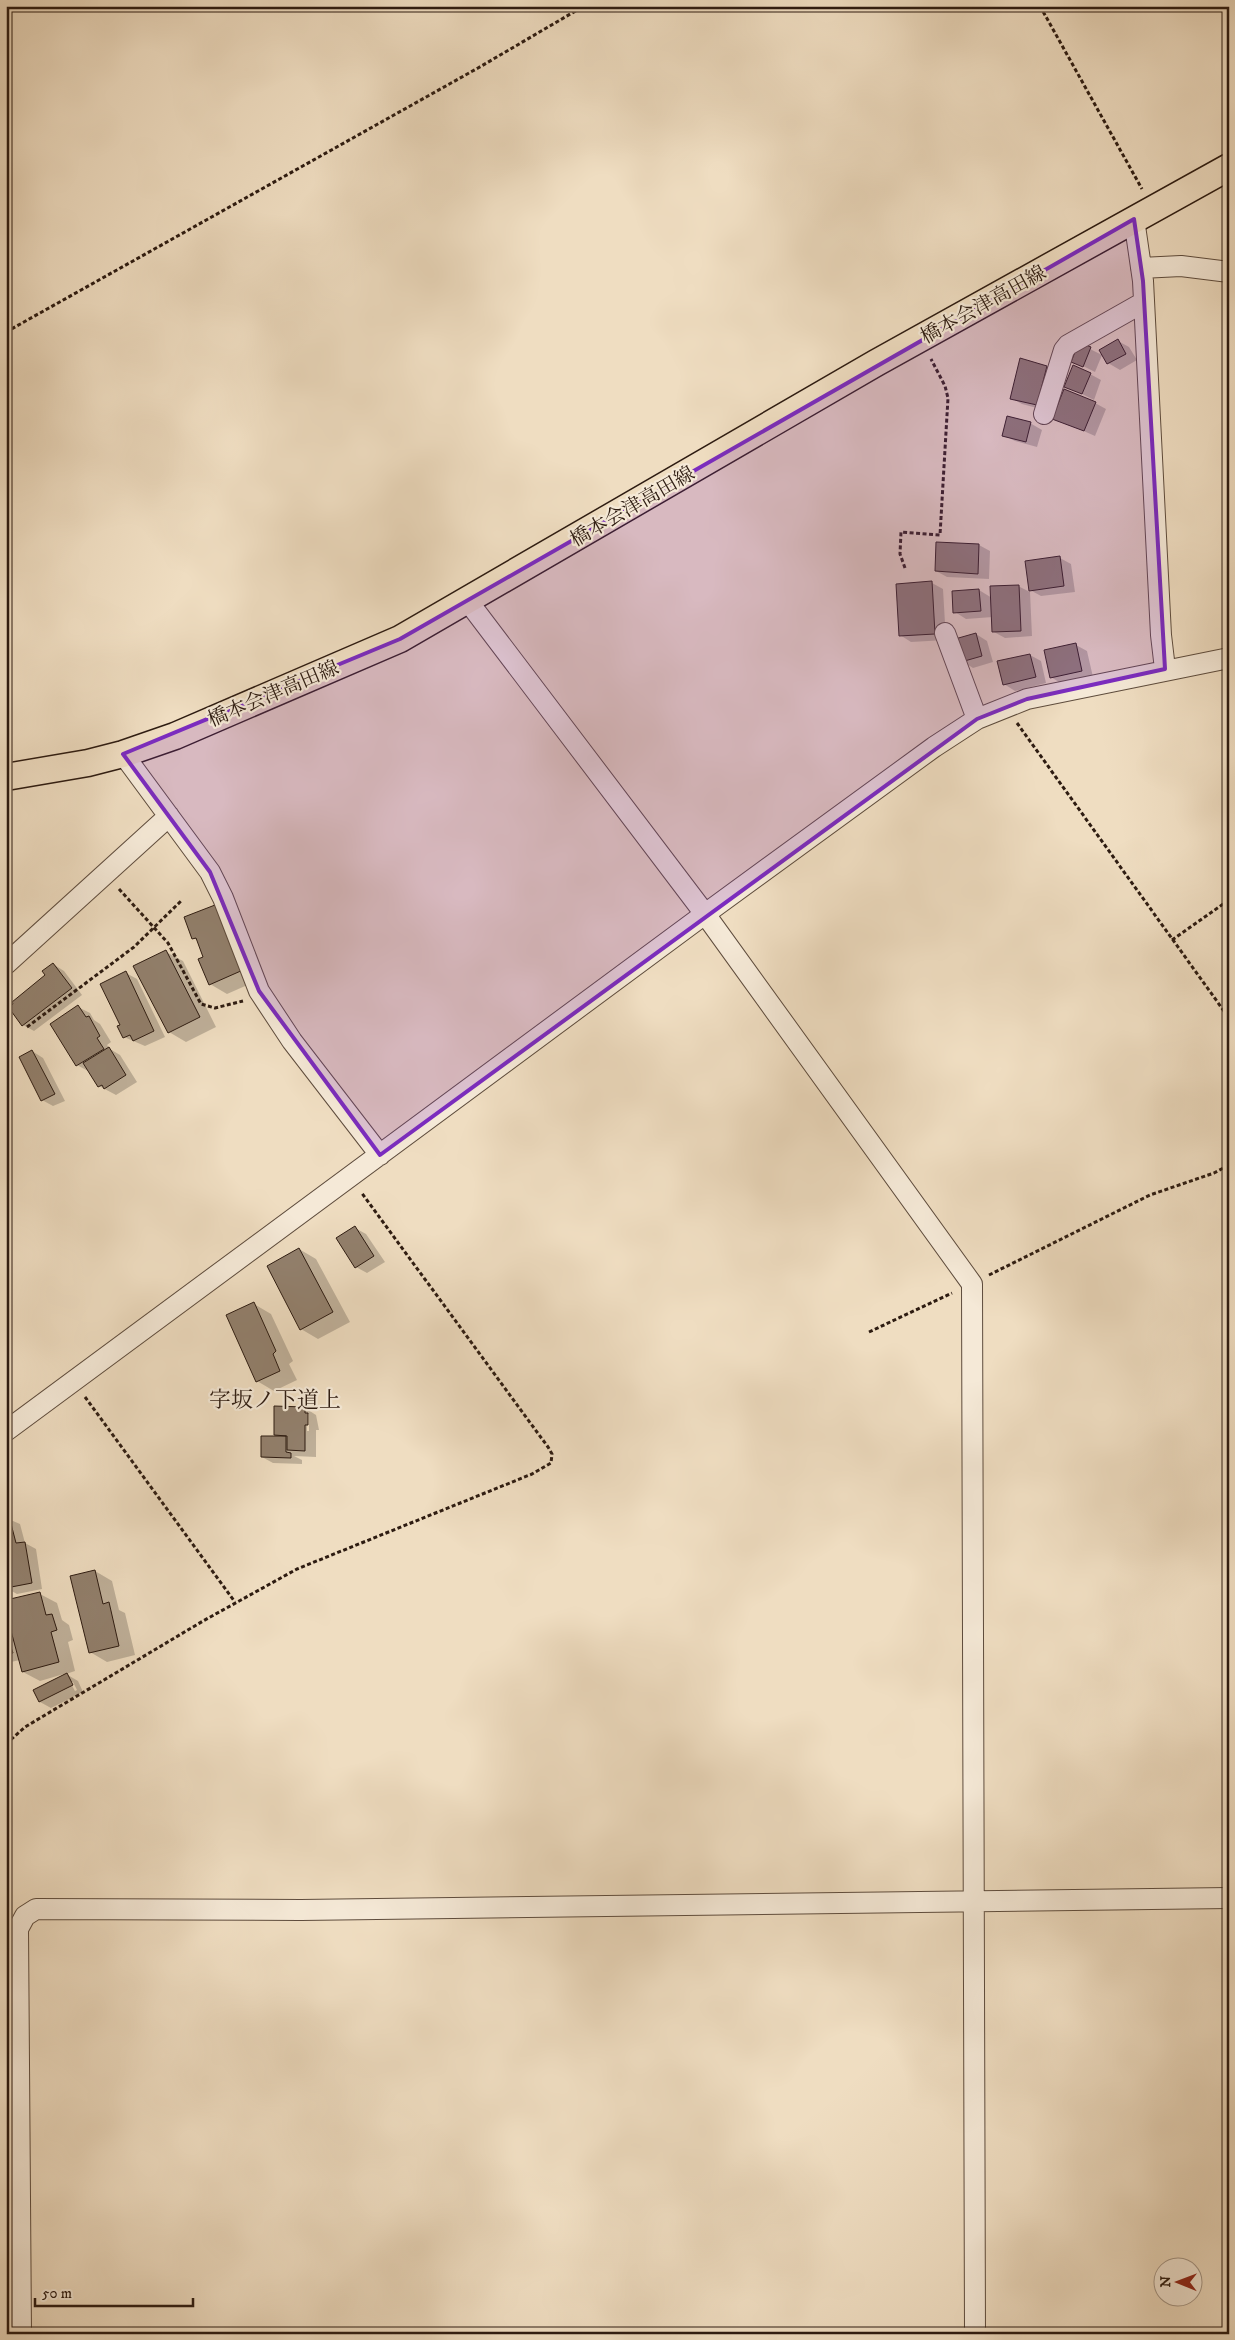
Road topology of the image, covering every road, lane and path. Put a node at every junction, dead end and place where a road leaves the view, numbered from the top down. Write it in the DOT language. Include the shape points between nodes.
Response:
graph roads {
  1 [pos="584,6"];
  2 [pos="1040,6"];
  3 [pos="1229,167"];
  4 [pos="1143,214"];
  5 [pos="1141,268"];
  6 [pos="1229,272"];
  7 [pos="1144,302"];
  8 [pos="6,332"];
  9 [pos="920,339"];
  10 [pos="1044,414"];
  11 [pos="905,568"];
  12 [pos="467,600"];
  13 [pos="945,633"];
  14 [pos="1229,658"];
  15 [pos="1165,669"];
  16 [pos="1005,706"];
  17 [pos="977,719"];
  18 [pos="123,754"];
  19 [pos="6,777"];
  20 [pos="169,816"];
  21 [pos="105,874"];
  22 [pos="1229,900"];
  23 [pos="181,901"];
  24 [pos="705,914"];
  25 [pos="154,925"];
  26 [pos="1172,940"];
  27 [pos="6,964"];
  28 [pos="262,996"];
  29 [pos="1229,1018"];
  30 [pos="27,1027"];
  31 [pos="380,1155"];
  32 [pos="1229,1165"];
  33 [pos="350,1178"];
  34 [pos="972,1284"];
  35 [pos="869,1332"];
  36 [pos="73,1381"];
  37 [pos="6,1431"];
  38 [pos="235,1602"];
  39 [pos="6,1744"];
  40 [pos="1229,1898"];
  41 [pos="973,1900"];
  42 [pos="13,2227"];
  43 [pos="21,2334"];
  44 [pos="976,2334"];
  1 -- 8 [label="path"];
  2 -- 4 [label="path"];
  3 -- 4 [label="main road, 橋本会津高田線"];
  4 -- 5 [label="street"];
  4 -- 9 [label="main road, 橋本会津高田線"];
  5 -- 6 [label="street" via="1181,266"];
  5 -- 7 [label="street"];
  7 -- 10 [label="street" via="1068,345"];
  7 -- 15 [label="street"];
  9 -- 11 [label="path" via="948,398 940,535 901,532 900,554"];
  9 -- 12 [label="main road, 橋本会津高田線"];
  12 -- 18 [label="main road, 橋本会津高田線" via="400,639 175,736"];
  12 -- 24 [label="street"];
  13 -- 17 [label="street"];
  14 -- 15 [label="street"];
  15 -- 16 [label="street"];
  16 -- 17 [label="street"];
  16 -- 26 [label="path"];
  17 -- 24 [label="street"];
  18 -- 19 [label="main road, 橋本会津高田線"];
  18 -- 20 [label="street"];
  20 -- 21 [label="street"];
  20 -- 28 [label="street" via="210,872"];
  21 -- 25 [label="path"];
  21 -- 27 [label="street"];
  22 -- 26 [label="path"];
  23 -- 25 [label="path"];
  24 -- 31 [label="street"];
  24 -- 34 [label="street"];
  25 -- 28 [label="path" via="168,943 201,1004 215,1008"];
  25 -- 30 [label="path" via="134,947"];
  26 -- 29 [label="path"];
  28 -- 31 [label="street" via="292,1041"];
  31 -- 33 [label="street"];
  32 -- 34 [label="path" via="1150,1195"];
  33 -- 36 [label="street"];
  33 -- 38 [label="path" via="548,1447 552,1454 551,1463 532,1474 297,1569"];
  34 -- 35 [label="path"];
  34 -- 41 [label="street"];
  36 -- 37 [label="street"];
  36 -- 38 [label="path"];
  38 -- 39 [label="path" via="25,1727"];
  40 -- 41 [label="street"];
  41 -- 42 [label="street" via="301,1910 36,1909 25,1916 18,1928"];
  41 -- 44 [label="street"];
  42 -- 43 [label="street"];
}
